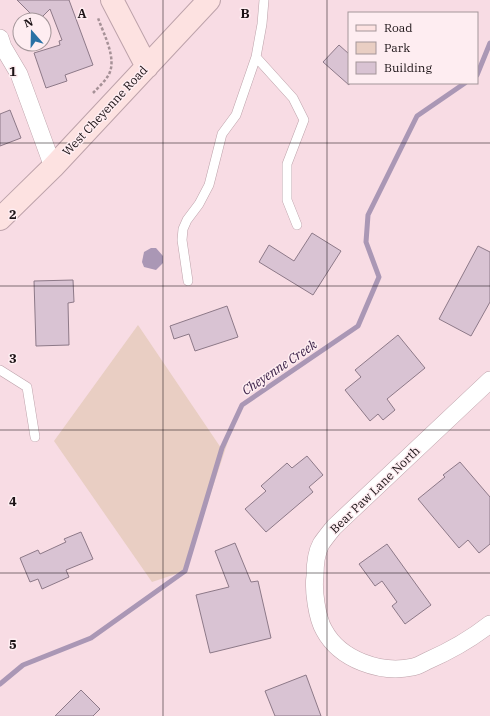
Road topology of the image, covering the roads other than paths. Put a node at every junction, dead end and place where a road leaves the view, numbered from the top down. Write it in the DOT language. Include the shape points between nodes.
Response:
graph roads {
  1 [pos="112,0"];
  2 [pos="209,0"];
  3 [pos="264,0"];
  4 [pos="0,38"];
  5 [pos="256,56"];
  6 [pos="146,67"];
  7 [pos="53,166"];
  8 [pos="0,219"];
  9 [pos="296,226"];
  10 [pos="188,281"];
  11 [pos="0,370"];
  12 [pos="490,380"];
  13 [pos="35,437"];
  14 [pos="490,624"];
  1 -- 6 [label="main road"];
  2 -- 6 [label="main road, West Cheyenne Road"];
  3 -- 5 [label="lane"];
  4 -- 7 [label="street" via="19,74"];
  5 -- 9 [label="lane" via="293,98 304,120 287,164 287,200"];
  5 -- 10 [label="lane" via="236,115 222,134 209,185 183,229 182,240"];
  6 -- 7 [label="main road, West Cheyenne Road"];
  7 -- 8 [label="main road, West Cheyenne Road"];
  11 -- 13 [label="lane" via="27,387"];
  12 -- 14 [label="street, Bear Paw Lane North" via="334,527 321,544 314,587 324,630 337,647 369,666 414,667 443,654"];
}
